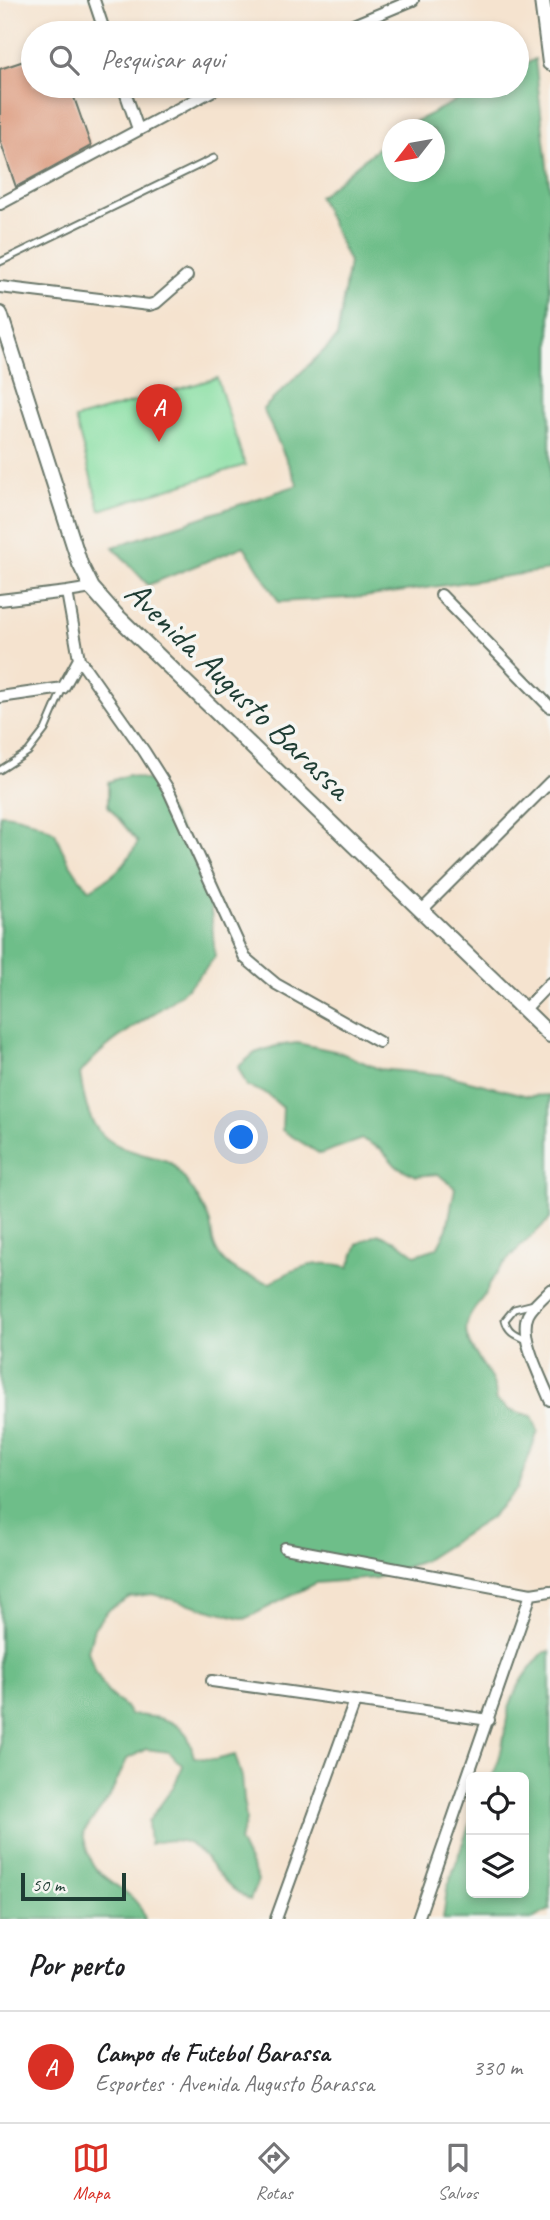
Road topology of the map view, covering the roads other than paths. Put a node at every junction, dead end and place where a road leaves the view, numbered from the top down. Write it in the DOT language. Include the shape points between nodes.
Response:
graph roads {
  1 [pos="94,0"];
  2 [pos="413,0"];
  3 [pos="542,0"];
  4 [pos="101,21"];
  5 [pos="363,21"];
  6 [pos="550,63"];
  7 [pos="127,98"];
  8 [pos="198,98"];
  9 [pos="138,129"];
  10 [pos="214,158"];
  11 [pos="0,204"];
  12 [pos="0,262"];
  13 [pos="187,276"];
  14 [pos="0,287"];
  15 [pos="0,314"];
  16 [pos="6,349"];
  17 [pos="92,588"];
  18 [pos="67,592"];
  19 [pos="441,596"];
  20 [pos="0,600"];
  21 [pos="79,659"];
  22 [pos="63,688"];
  23 [pos="0,698"];
  24 [pos="550,707"];
  25 [pos="0,770"];
  26 [pos="550,782"];
  27 [pos="421,911"];
  28 [pos="550,983"];
  29 [pos="524,1010"];
  30 [pos="550,1035"];
  31 [pos="379,1041"];
  32 [pos="550,1290"];
  33 [pos="537,1304"];
  34 [pos="526,1339"];
  35 [pos="550,1400"];
  36 [pos="285,1548"];
  37 [pos="550,1591"];
  38 [pos="531,1594"];
  39 [pos="212,1681"];
  40 [pos="355,1701"];
  41 [pos="489,1720"];
  42 [pos="276,1919"];
  43 [pos="418,1919"];
  1 -- 4 [label="street"];
  2 -- 5 [label="street"];
  3 -- 6 [label="street"];
  7 -- 9 [label="street"];
  8 -- 9 [label="street"];
  9 -- 11 [label="street"];
  10 -- 12 [label="lane"];
  13 -- 14 [label="street" via="149,305"];
  15 -- 16 [label="street, Avenida Augusto Barassa"];
  16 -- 17 [label="street, Avenida Augusto Barassa"];
  17 -- 18 [label="street"];
  17 -- 27 [label="street, Avenida Augusto Barassa"];
  18 -- 20 [label="street"];
  18 -- 21 [label="street"];
  19 -- 24 [label="street"];
  21 -- 22 [label="street"];
  21 -- 31 [label="street" via="168,789 245,958 276,984"];
  22 -- 23 [label="street"];
  22 -- 25 [label="lane" via="45,730 28,752"];
  26 -- 27 [label="street"];
  27 -- 29 [label="street, Avenida Augusto Barassa"];
  28 -- 29 [label="street"];
  29 -- 30 [label="street, Avenida Augusto Barassa"];
  32 -- 33 [label="street"];
  33 -- 34 [label="street" via="528,1316"];
  33 -- 34 [label="lane" via="514,1309 505,1320 512,1333"];
  34 -- 35 [label="street"];
  36 -- 38 [label="street"];
  37 -- 38 [label="street"];
  38 -- 41 [label="street"];
  39 -- 40 [label="street"];
  40 -- 41 [label="street"];
  40 -- 42 [label="street"];
  41 -- 43 [label="street"];
}
